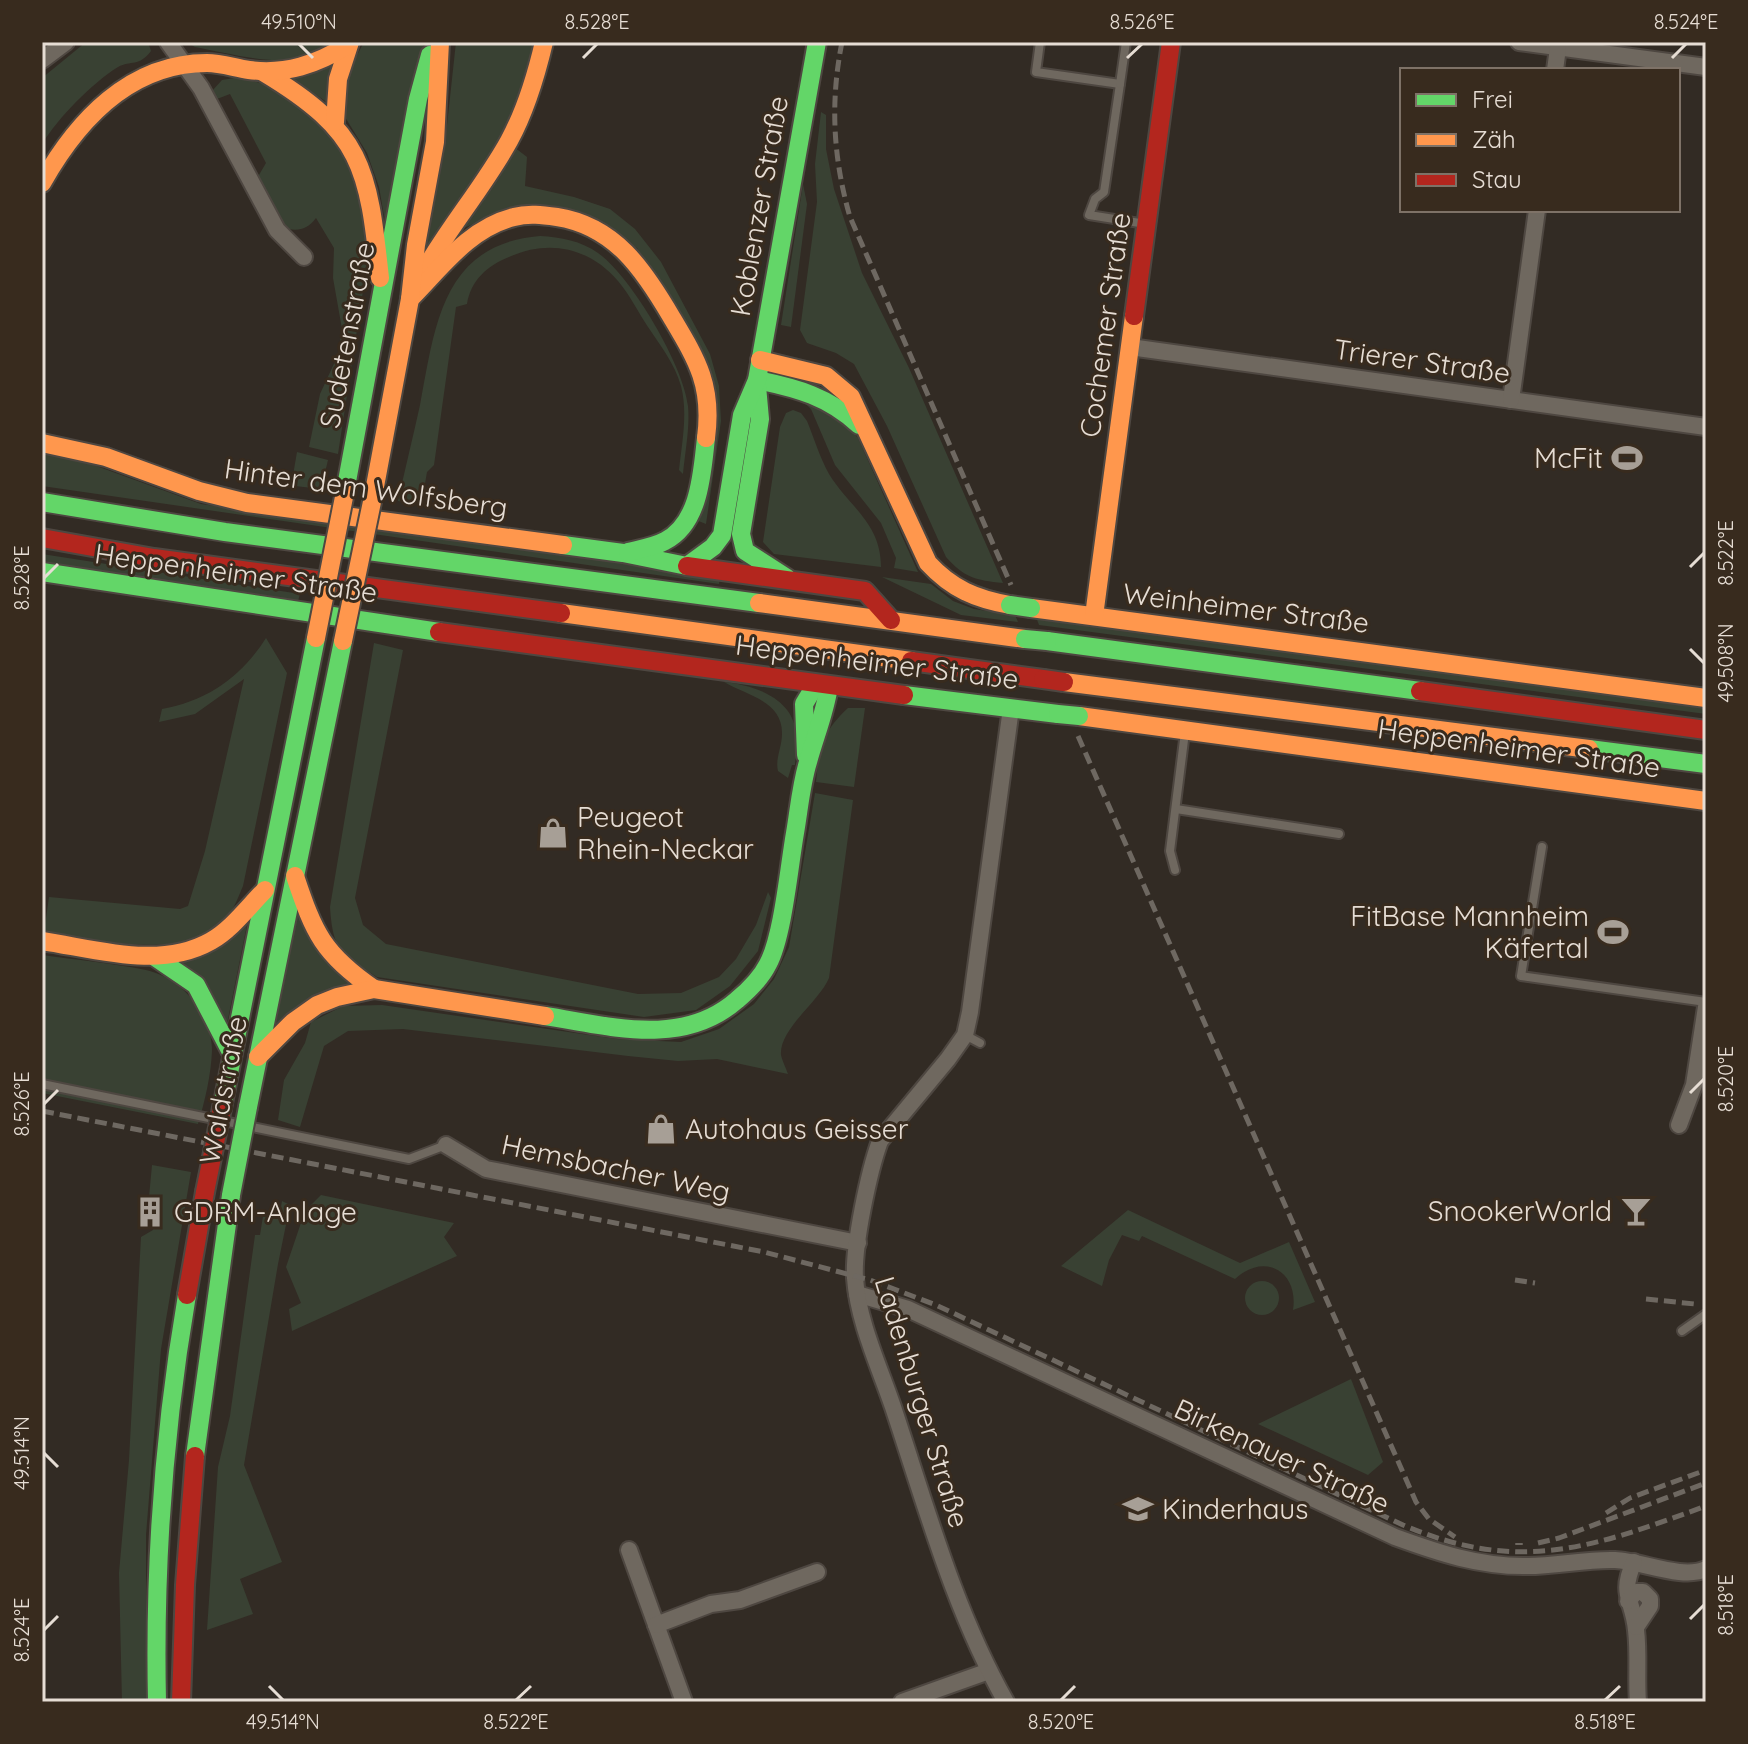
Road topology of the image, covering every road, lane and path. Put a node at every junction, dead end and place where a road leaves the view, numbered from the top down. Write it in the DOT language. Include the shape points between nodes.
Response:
graph roads {
  1 [pos="66,42"];
  2 [pos="168,42"];
  3 [pos="433,42"];
  4 [pos="440,42"];
  5 [pos="544,42"];
  6 [pos="817,42"];
  7 [pos="1040,42"];
  8 [pos="1126,42"];
  9 [pos="1171,42"];
  10 [pos="1519,42"];
  11 [pos="349,44"];
  12 [pos="1558,48"];
  13 [pos="42,60"];
  14 [pos="183,64"];
  15 [pos="1706,67"];
  16 [pos="1555,68"];
  17 [pos="262,71"];
  18 [pos="1120,84"];
  19 [pos="335,122"];
  20 [pos="42,183"];
  21 [pos="1537,212"];
  22 [pos="1147,224"];
  23 [pos="304,257"];
  24 [pos="410,299"];
  25 [pos="382,301"];
  26 [pos="1130,347"];
  27 [pos="760,360"];
  28 [pos="757,380"];
  29 [pos="1511,400"];
  30 [pos="1706,427"];
  31 [pos="871,437"];
  32 [pos="42,443"];
  33 [pos="373,497"];
  34 [pos="42,502"];
  35 [pos="42,538"];
  36 [pos="623,553"];
  37 [pos="687,566"];
  38 [pos="42,572"];
  39 [pos="793,582"];
  40 [pos="881,615"];
  41 [pos="1094,616"];
  42 [pos="316,638"];
  43 [pos="759,675"];
  44 [pos="822,685"];
  45 [pos="1706,698"];
  46 [pos="1011,708"];
  47 [pos="802,717"];
  48 [pos="1706,730"];
  49 [pos="1185,731"];
  50 [pos="1706,764"];
  51 [pos="804,779"];
  52 [pos="1706,801"];
  53 [pos="1176,809"];
  54 [pos="1339,834"];
  55 [pos="1542,847"];
  56 [pos="1175,870"];
  57 [pos="295,875"];
  58 [pos="266,889"];
  59 [pos="42,941"];
  60 [pos="155,957"];
  61 [pos="374,989"];
  62 [pos="1706,1004"];
  63 [pos="965,1035"];
  64 [pos="980,1043"];
  65 [pos="232,1054"];
  66 [pos="258,1057"];
  67 [pos="42,1084"];
  68 [pos="1679,1125"];
  69 [pos="446,1145"];
  70 [pos="858,1243"];
  71 [pos="857,1294"];
  72 [pos="1706,1314"];
  73 [pos="1682,1331"];
  74 [pos="629,1550"];
  75 [pos="1634,1562"];
  76 [pos="1706,1569"];
  77 [pos="817,1572"];
  78 [pos="656,1625"];
  79 [pos="989,1671"];
  80 [pos="157,1702"];
  81 [pos="181,1702"];
  82 [pos="684,1702"];
  83 [pos="902,1702"];
  84 [pos="1006,1702"];
  85 [pos="1638,1702"];
  1 -- 13 [label="street"];
  2 -- 14 [label="street"];
  3 -- 25 [label="main road, Sudetenstraße"];
  4 -- 24 [label="main road, Sudetenstraße" via="435,142"];
  5 -- 24 [label="main road" via="526,107 508,142 435,250"];
  6 -- 27 [label="main road, Koblenzer Straße"];
  7 -- 18 [label="lane" via="1036,72"];
  8 -- 18 [label="lane"];
  9 -- 22 [label="main road, Cochemer Straße"];
  10 -- 12 [label="street"];
  11 -- 17 [label="main road" via="309,66"];
  11 -- 19 [label="main road" via="338,79"];
  12 -- 15 [label="street"];
  12 -- 16 [label="street"];
  14 -- 17 [label="main road"];
  14 -- 20 [label="main road" via="132,82 107,99 73,134"];
  14 -- 23 [label="street" via="277,230"];
  17 -- 19 [label="main road"];
  18 -- 22 [label="lane" via="1104,192 1089,215"];
  19 -- 25 [label="main road" via="365,176"];
  21 -- 29 [label="street"];
  22 -- 26 [label="main road, Cochemer Straße"];
  24 -- 33 [label="main road, Sudetenstraße"];
  24 -- 36 [label="main road" via="459,246 514,217 551,215 589,224 620,243 645,272 706,385 708,428 694,511 665,542"];
  25 -- 42 [label="main road, Sudetenstraße, bridge"];
  26 -- 29 [label="street, Trierer Straße"];
  26 -- 41 [label="main road, Cochemer Straße"];
  27 -- 28 [label="main road, Koblenzer Straße"];
  27 -- 31 [label="main road, Weinheimer Straße" via="826,376 851,397"];
  28 -- 31 [label="main road, Weinheimer Straße" via="817,394 842,408"];
  28 -- 37 [label="main road, Koblenzer Straße" via="742,415 722,535"];
  28 -- 39 [label="main road, Koblenzer Straße" via="760,419 741,534 745,551"];
  29 -- 30 [label="street, Trierer Straße"];
  31 -- 41 [label="main road, Weinheimer Straße, bridge" via="928,563 943,581 963,594 1010,605"];
  32 -- 36 [label="main road, Hinter dem Wolfsberg" via="106,457 247,503"];
  33 -- 57 [label="main road, Waldstraße, bridge"];
  34 -- 40 [label="main road" via="225,532"];
  35 -- 50 [label="main road, bridge" via="878,657"];
  36 -- 37 [label="main road, Hinter dem Wolfsberg"];
  37 -- 39 [label="main road, Hinter dem Wolfsberg"];
  38 -- 43 [label="main road, Heppenheimer Straße"];
  39 -- 40 [label="main road, Hinter dem Wolfsberg" via="865,591"];
  40 -- 48 [label="main road, bridge"];
  41 -- 45 [label="main road, Weinheimer Straße"];
  42 -- 58 [label="main road, Waldstraße"];
  43 -- 44 [label="main road, Heppenheimer Straße"];
  43 -- 47 [label="main road"];
  44 -- 46 [label="main road, Heppenheimer Straße"];
  44 -- 47 [label="main road" via="804,704"];
  44 -- 51 [label="main road" via="825,713"];
  46 -- 49 [label="main road, Heppenheimer Straße, bridge"];
  46 -- 63 [label="street, Ladenburger Straße"];
  47 -- 51 [label="main road"];
  49 -- 52 [label="main road, Heppenheimer Straße"];
  49 -- 53 [label="lane"];
  51 -- 61 [label="main road" via="769,963 752,987 704,1022 640,1031"];
  53 -- 54 [label="lane"];
  53 -- 56 [label="lane" via="1170,851"];
  55 -- 62 [label="lane" via="1521,976"];
  57 -- 61 [label="main road" via="326,952"];
  57 -- 66 [label="main road, Waldstraße"];
  58 -- 60 [label="main road" via="209,941"];
  58 -- 65 [label="main road, Waldstraße"];
  59 -- 60 [label="main road"];
  60 -- 65 [label="main road" via="196,985"];
  61 -- 66 [label="main road" via="318,1005"];
  62 -- 68 [label="street" via="1694,1085"];
  63 -- 64 [label="lane"];
  63 -- 70 [label="street, Ladenburger Straße" via="880,1141"];
  65 -- 80 [label="main road, Waldstraße, bridge" via="180,1337 164,1484"];
  66 -- 81 [label="main road, Waldstraße, bridge" via="198,1417"];
  67 -- 69 [label="lane, Hemsbacher Weg" via="409,1159"];
  69 -- 70 [label="street, Hemsbacher Weg" via="486,1169"];
  70 -- 71 [label="street, Ladenburger Straße"];
  71 -- 75 [label="street, Birkenauer Straße" via="927,1317 1432,1551 1495,1565"];
  71 -- 79 [label="street, Ladenburger Straße" via="940,1549"];
  72 -- 73 [label="lane"];
  74 -- 78 [label="street"];
  75 -- 76 [label="street, Birkenauer Straße" via="1680,1572"];
  75 -- 85 [label="street" via="1627,1578 1636,1627"];
  77 -- 78 [label="street"];
  78 -- 82 [label="street"];
  79 -- 83 [label="street"];
  79 -- 84 [label="street, Ladenburger Straße"];
}
